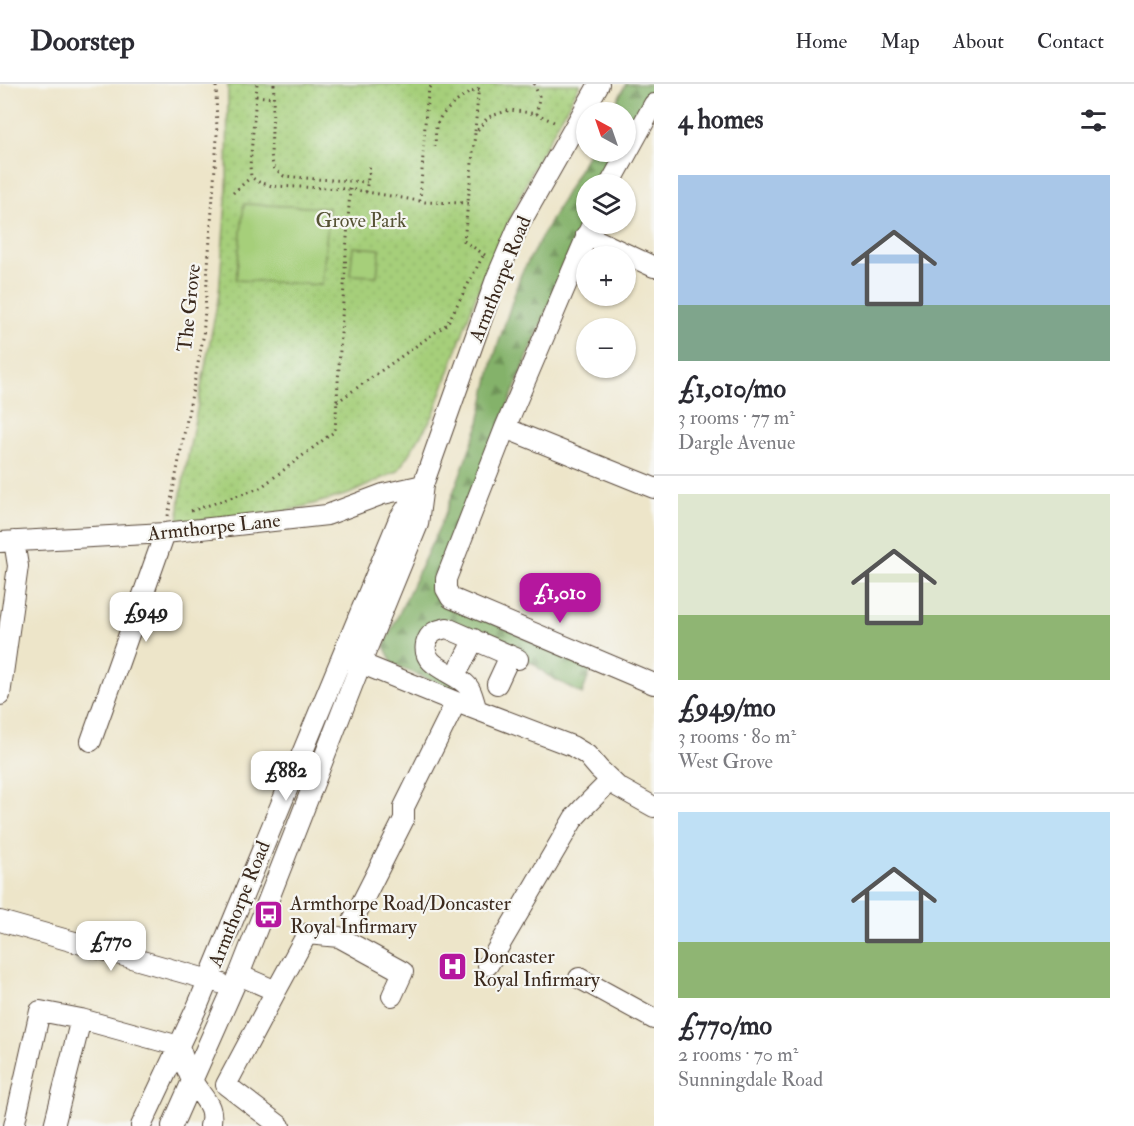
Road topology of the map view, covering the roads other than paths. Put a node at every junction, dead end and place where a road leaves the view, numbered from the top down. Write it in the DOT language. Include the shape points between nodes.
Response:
graph roads {
  1 [pos="599,84"];
  2 [pos="654,104"];
  3 [pos="616,174"];
  4 [pos="587,234"];
  5 [pos="598,234"];
  6 [pos="654,267"];
  7 [pos="506,428"];
  8 [pos="423,485"];
  9 [pos="654,488"];
  10 [pos="165,533"];
  11 [pos="7,541"];
  12 [pos="474,639"];
  13 [pos="342,656"];
  14 [pos="361,663"];
  15 [pos="461,665"];
  16 [pos="497,684"];
  17 [pos="654,684"];
  18 [pos="0,695"];
  19 [pos="456,702"];
  20 [pos="477,710"];
  21 [pos="91,741"];
  22 [pos="610,780"];
  23 [pos="654,807"];
  24 [pos="354,918"];
  25 [pos="0,921"];
  26 [pos="488,965"];
  27 [pos="579,978"];
  28 [pos="208,980"];
  29 [pos="236,981"];
  30 [pos="276,991"];
  31 [pos="392,996"];
  32 [pos="81,1019"];
  33 [pos="654,1019"];
  34 [pos="179,1046"];
  35 [pos="193,1082"];
  36 [pos="14,1126"];
  37 [pos="54,1126"];
  38 [pos="141,1126"];
  39 [pos="172,1126"];
  40 [pos="210,1126"];
  41 [pos="280,1126"];
  1 -- 8 [label="street, Armthorpe Road" via="519,225 495,279"];
  2 -- 3 [label="street"];
  4 -- 7 [label="street"];
  5 -- 6 [label="street"];
  7 -- 9 [label="street"];
  7 -- 17 [label="street" via="446,579 446,590 451,598"];
  8 -- 10 [label="street, Armthorpe Lane" via="383,494 327,515"];
  8 -- 13 [label="street, Armthorpe Road" via="399,519"];
  8 -- 14 [label="street, Armthorpe Road" via="418,524"];
  10 -- 11 [label="street, Armthorpe Lane"];
  10 -- 21 [label="street"];
  11 -- 18 [label="street" via="18,566"];
  12 -- 15 [label="street"];
  12 -- 16 [label="street" via="514,657"];
  12 -- 20 [label="street" via="447,628 437,630 428,638 426,650 433,663 470,689"];
  13 -- 14 [label="street"];
  13 -- 28 [label="street, Armthorpe Road"];
  14 -- 19 [label="street"];
  14 -- 29 [label="street, Armthorpe Road"];
  19 -- 20 [label="street"];
  19 -- 24 [label="street"];
  20 -- 22 [label="street" via="572,746 586,754"];
  22 -- 23 [label="street"];
  22 -- 26 [label="street" via="574,818"];
  25 -- 28 [label="street"];
  27 -- 33 [label="street"];
  28 -- 29 [label="street"];
  28 -- 34 [label="street, Armthorpe Road"];
  29 -- 30 [label="street"];
  29 -- 35 [label="street, Armthorpe Road"];
  30 -- 31 [label="street" via="307,934 339,938 403,972"];
  30 -- 41 [label="street" via="226,1085"];
  32 -- 34 [label="street"];
  32 -- 36 [label="street" via="40,1011"];
  32 -- 37 [label="street"];
  34 -- 35 [label="street"];
  34 -- 38 [label="street, Armthorpe Road"];
  35 -- 39 [label="street, Armthorpe Road"];
  35 -- 40 [label="street" via="211,1110"];
}
